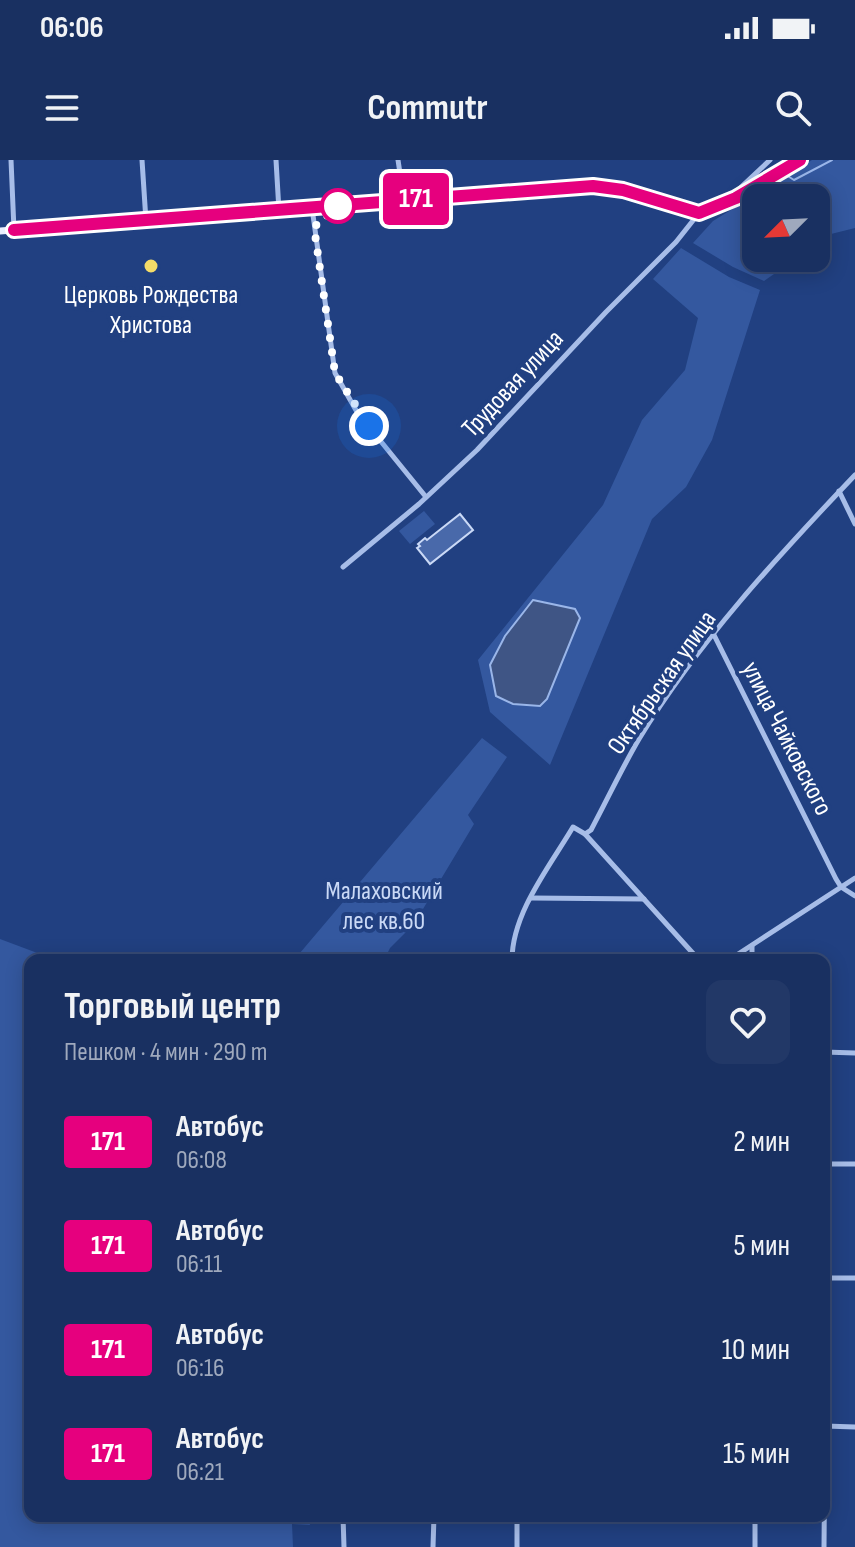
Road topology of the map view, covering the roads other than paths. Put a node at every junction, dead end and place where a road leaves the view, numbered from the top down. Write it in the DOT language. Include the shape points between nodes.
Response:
graph roads {
  1 [pos="11,160"];
  2 [pos="142,160"];
  3 [pos="276,160"];
  4 [pos="398,160"];
  5 [pos="769,162"];
  6 [pos="797,162"];
  7 [pos="736,198"];
  8 [pos="404,200"];
  9 [pos="312,208"];
  10 [pos="279,211"];
  11 [pos="699,213"];
  12 [pos="146,221"];
  13 [pos="14,230"];
  14 [pos="0,231"];
  15 [pos="855,475"];
  16 [pos="839,491"];
  17 [pos="426,497"];
  18 [pos="855,524"];
  19 [pos="343,567"];
  20 [pos="714,635"];
  21 [pos="585,834"];
  22 [pos="855,878"];
  23 [pos="841,887"];
  24 [pos="855,896"];
  25 [pos="531,898"];
  26 [pos="645,899"];
  27 [pos="752,946"];
  28 [pos="512,954"];
  29 [pos="694,954"];
  30 [pos="739,954"];
  31 [pos="752,954"];
  32 [pos="830,1052"];
  33 [pos="855,1053"];
  34 [pos="830,1164"];
  35 [pos="855,1164"];
  36 [pos="830,1278"];
  37 [pos="855,1278"];
  38 [pos="830,1426"];
  39 [pos="855,1427"];
  40 [pos="343,1522"];
  41 [pos="434,1522"];
  42 [pos="517,1522"];
  43 [pos="755,1522"];
  44 [pos="824,1522"];
  45 [pos="344,1547"];
  46 [pos="433,1547"];
  47 [pos="517,1547"];
  48 [pos="755,1547"];
  49 [pos="824,1547"];
  1 -- 13 [label="street"];
  2 -- 12 [label="street"];
  3 -- 10 [label="street"];
  4 -- 8 [label="street"];
  5 -- 7 [label="street"];
  6 -- 7 [label="main road"];
  7 -- 11 [label="main road"];
  8 -- 9 [label="main road"];
  8 -- 11 [label="main road" via="593,186"];
  9 -- 10 [label="main road"];
  9 -- 17 [label="street" via="335,373 357,412"];
  10 -- 12 [label="main road"];
  11 -- 17 [label="street, Трудовая улица" via="477,450"];
  12 -- 13 [label="main road"];
  13 -- 14 [label="main road"];
  15 -- 16 [label="street, Октябрьская улица"];
  16 -- 18 [label="street"];
  16 -- 20 [label="street, Октябрьская улица"];
  17 -- 19 [label="street, Трудовая улица"];
  20 -- 21 [label="street, Октябрьская улица" via="640,738"];
  20 -- 23 [label="street, улица Чайковского"];
  21 -- 25 [label="street, Октябрьская улица" via="573,827"];
  21 -- 26 [label="street"];
  22 -- 23 [label="street"];
  23 -- 24 [label="street"];
  23 -- 27 [label="street"];
  25 -- 26 [label="street"];
  25 -- 28 [label="street, Октябрьская улица"];
  26 -- 29 [label="street"];
  27 -- 30 [label="street"];
  27 -- 31 [label="street"];
  32 -- 33 [label="street"];
  34 -- 35 [label="street"];
  36 -- 37 [label="street"];
  38 -- 39 [label="street"];
  40 -- 45 [label="street"];
  41 -- 46 [label="street"];
  42 -- 47 [label="street"];
  43 -- 48 [label="street"];
  44 -- 49 [label="street"];
}
